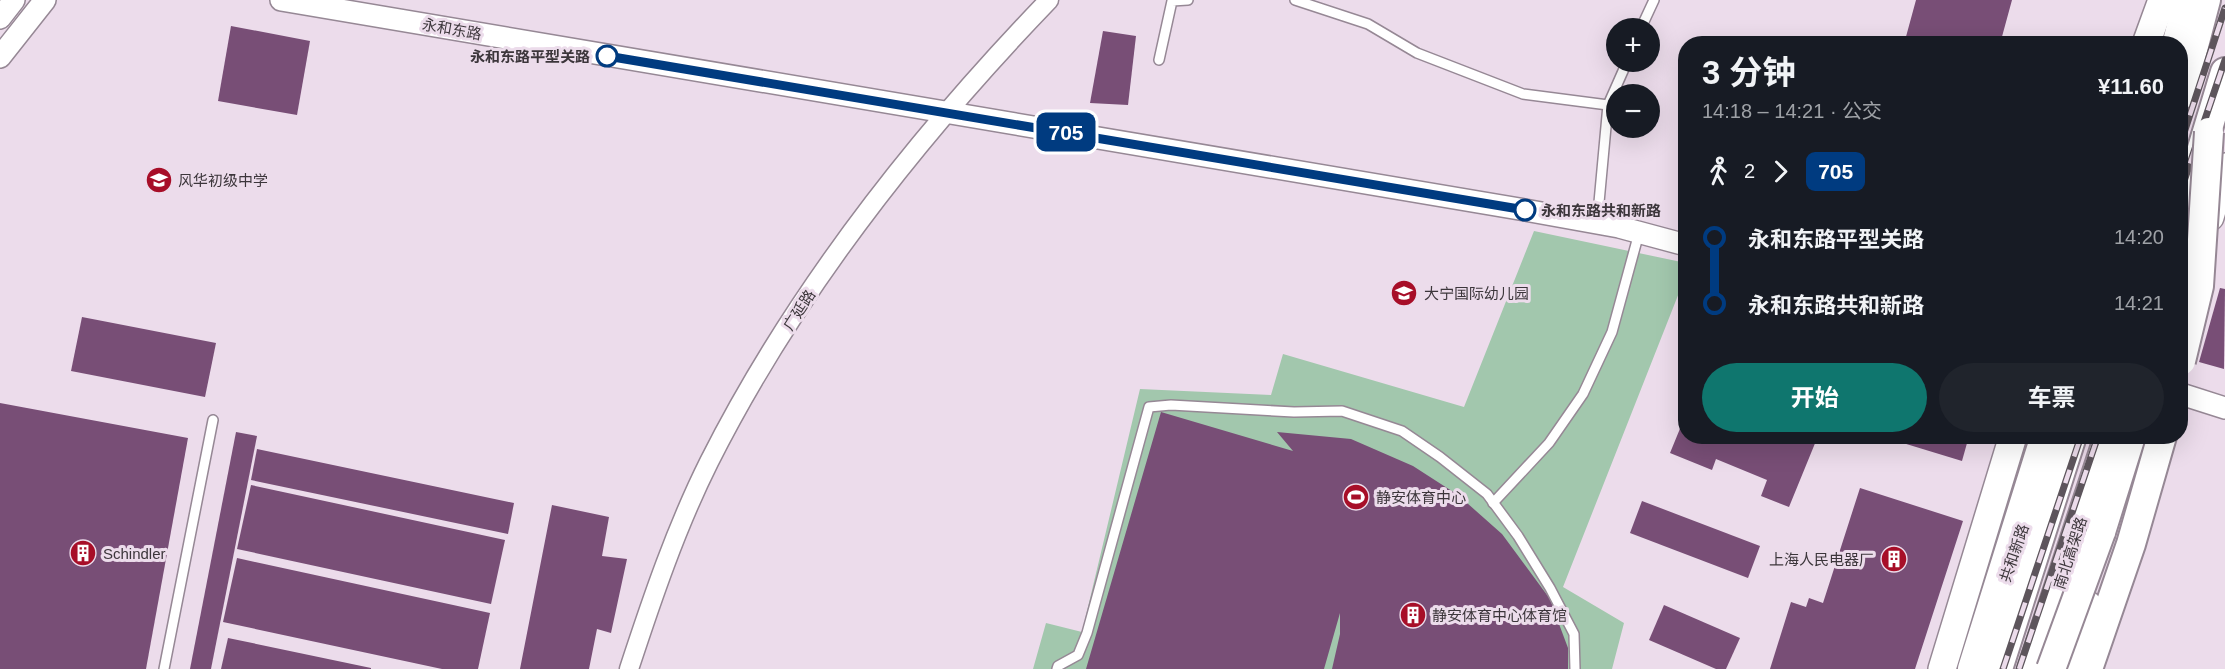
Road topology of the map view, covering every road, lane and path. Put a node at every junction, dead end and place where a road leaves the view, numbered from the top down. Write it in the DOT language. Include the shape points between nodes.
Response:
graph roads {
  1 [pos="14,0"];
  2 [pos="45,0"];
  3 [pos="281,0"];
  4 [pos="1049,0"];
  5 [pos="1188,0"];
  6 [pos="1295,0"];
  7 [pos="1654,0"];
  8 [pos="2162,0"];
  9 [pos="2187,0"];
  10 [pos="2205,0"];
  11 [pos="0,18"];
  12 [pos="1646,18"];
  13 [pos="2149,36"];
  14 [pos="2178,36"];
  15 [pos="2188,36"];
  16 [pos="0,57"];
  17 [pos="1159,60"];
  18 [pos="2188,67"];
  19 [pos="2225,72"];
  20 [pos="2225,99"];
  21 [pos="1606,105"];
  22 [pos="946,112"];
  23 [pos="1606,127"];
  24 [pos="2209,132"];
  25 [pos="2225,166"];
  26 [pos="2188,196"];
  27 [pos="2188,216"];
  28 [pos="1597,224"];
  29 [pos="1639,232"];
  30 [pos="1678,243"];
  31 [pos="2188,292"];
  32 [pos="2188,332"];
  33 [pos="2188,396"];
  34 [pos="2225,408"];
  35 [pos="213,420"];
  36 [pos="2011,444"];
  37 [pos="2043,444"];
  38 [pos="2051,444"];
  39 [pos="2069,444"];
  40 [pos="2106,444"];
  41 [pos="2114,444"];
  42 [pos="2129,444"];
  43 [pos="2141,444"];
  44 [pos="2160,444"];
  45 [pos="1493,503"];
  46 [pos="2069,665"];
  47 [pos="164,669"];
  48 [pos="629,669"];
  49 [pos="1057,669"];
  50 [pos="1575,669"];
  51 [pos="1942,669"];
  52 [pos="1974,669"];
  53 [pos="1998,669"];
  54 [pos="2032,669"];
  55 [pos="2038,669"];
  56 [pos="2044,669"];
  1 -- 11 [label="street"];
  2 -- 16 [label="street"];
  3 -- 22 [label="street, 永和东路"];
  4 -- 22 [label="street, 广延路"];
  5 -- 17 [label="lane" via="1172,1"];
  6 -- 21 [label="lane" via="1368,24 1417,54 1523,94"];
  7 -- 12 [label="lane"];
  8 -- 13 [label="main road"];
  9 -- 14 [label="main road"];
  10 -- 15 [label="highway"];
  10 -- 18 [label="highway"];
  19 -- 24 [label="highway"];
  20 -- 27 [label="main road"];
  22 -- 28 [label="street, 永和东路"];
  22 -- 48 [label="street, 广延路" via="838,251 763,364 709,463 673,546"];
  23 -- 28 [label="lane"];
  24 -- 26 [label="highway, bridge"];
  24 -- 32 [label="highway, bridge" via="2199,286"];
  25 -- 31 [label="main road"];
  28 -- 29 [label="street, 永和东路"];
  29 -- 30 [label="street, 永和东路"];
  29 -- 45 [label="lane" via="1612,332 1583,394 1549,443"];
  33 -- 34 [label="street"];
  35 -- 47 [label="lane"];
  36 -- 51 [label="main road"];
  37 -- 52 [label="highway"];
  38 -- 52 [label="main road, 共和新路"];
  39 -- 53 [label="highway"];
  40 -- 54 [label="highway, 南北高架路"];
  41 -- 55 [label="main road"];
  42 -- 46 [label="highway, bridge" via="2101,532"];
  43 -- 46 [label="main road"];
  44 -- 46 [label="highway" via="2130,544"];
  45 -- 49 [label="lane" via="1402,431 1342,411 1149,407 1087,633 1078,655"];
  45 -- 50 [label="lane" via="1518,536 1574,634"];
  46 -- 56 [label="main road"];
}
